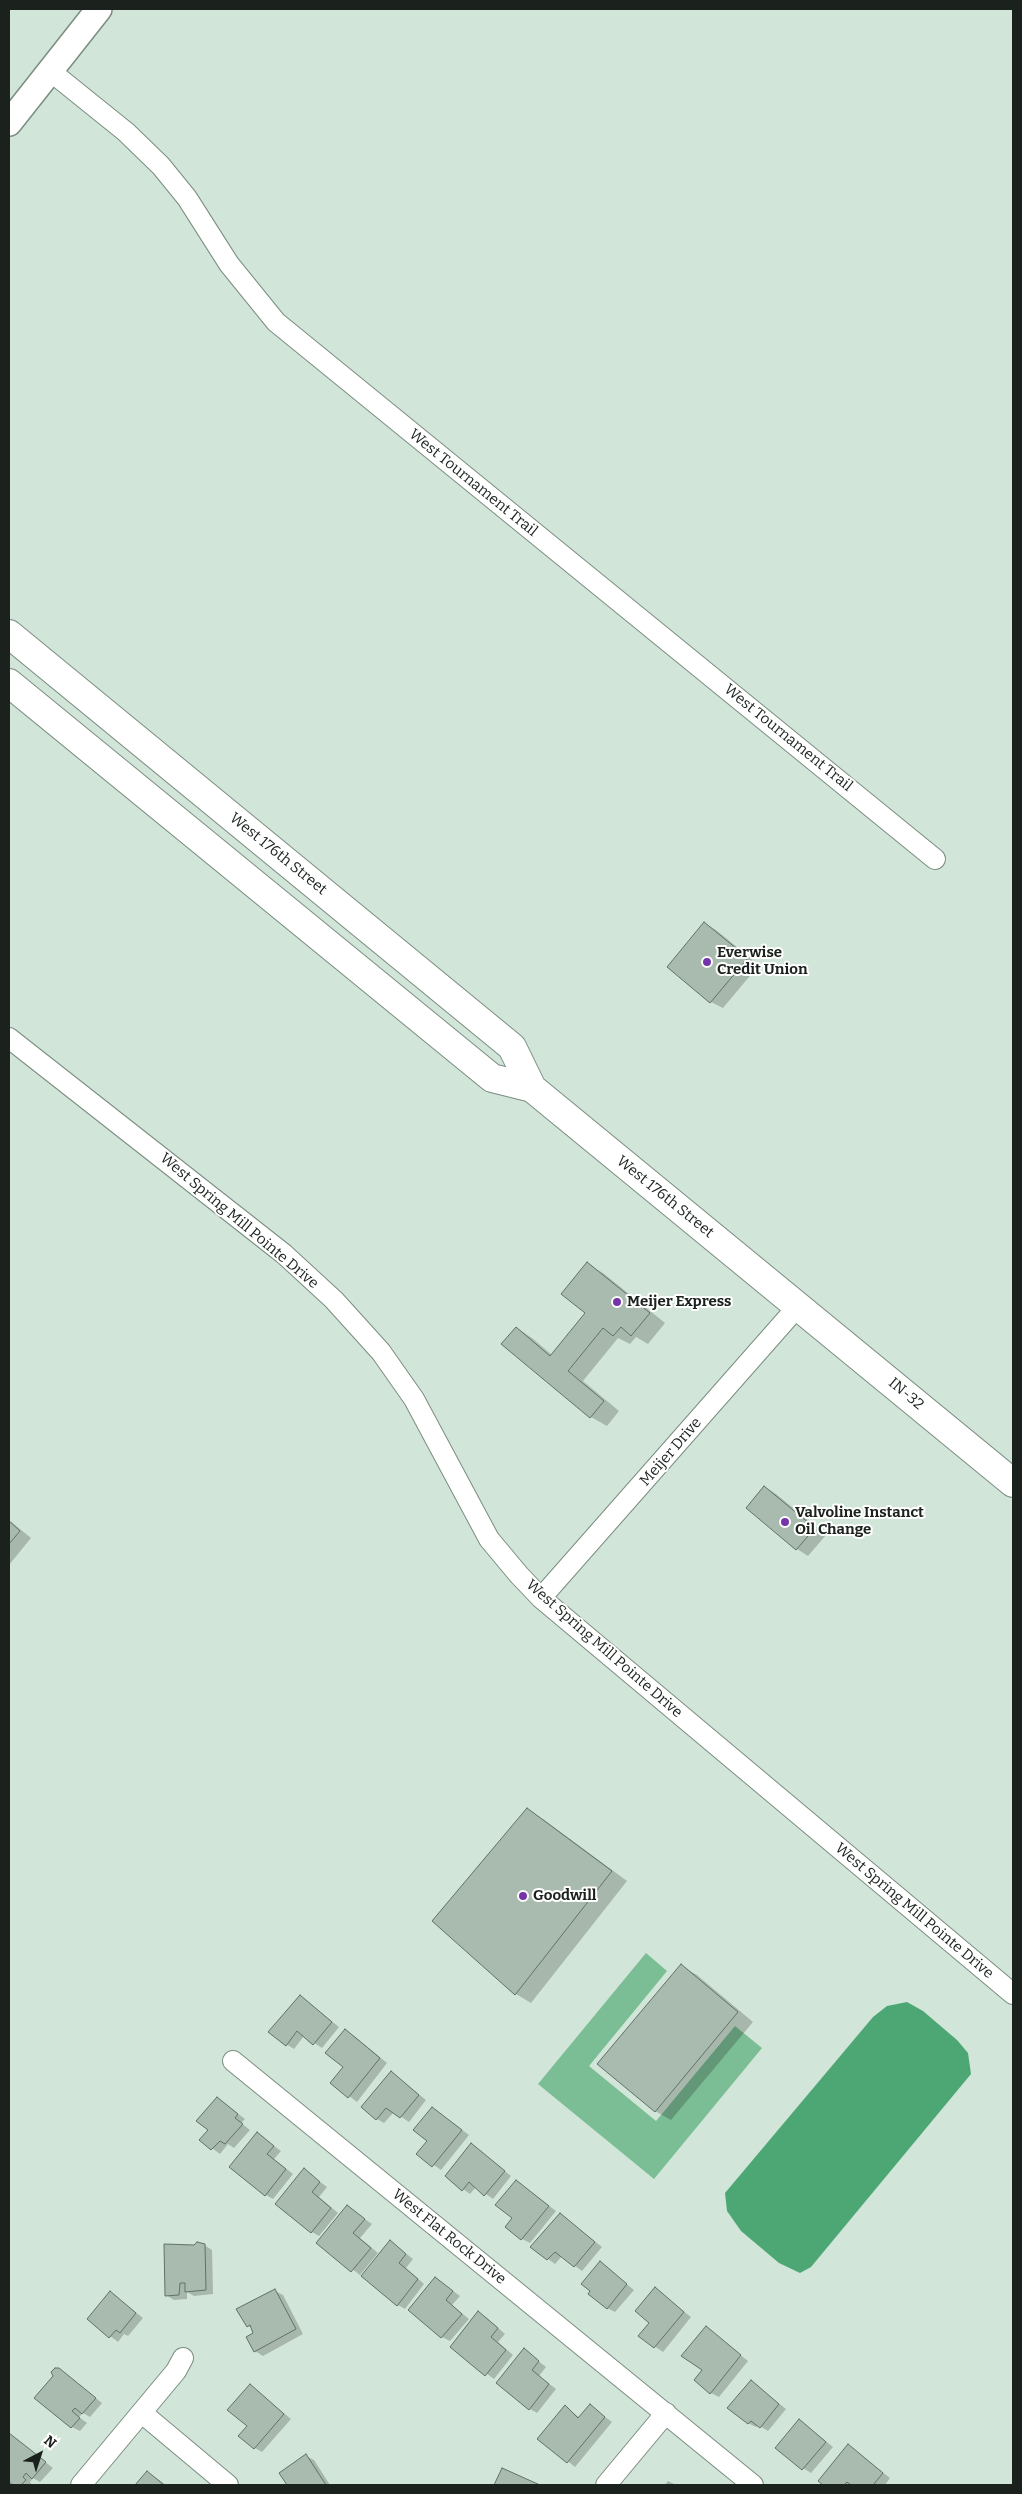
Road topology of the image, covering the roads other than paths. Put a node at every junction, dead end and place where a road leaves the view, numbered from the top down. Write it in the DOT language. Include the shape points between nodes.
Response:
graph roads {
  1 [pos="99,9"];
  2 [pos="49,70"];
  3 [pos="9,123"];
  4 [pos="9,634"];
  5 [pos="9,682"];
  6 [pos="936,859"];
  7 [pos="9,1038"];
  8 [pos="532,1088"];
  9 [pos="799,1305"];
  10 [pos="1013,1483"];
  11 [pos="541,1598"];
  12 [pos="1013,1994"];
  13 [pos="233,2061"];
  14 [pos="182,2358"];
  15 [pos="142,2413"];
  16 [pos="666,2413"];
  17 [pos="81,2485"];
  18 [pos="228,2485"];
  19 [pos="606,2485"];
  20 [pos="753,2485"];
  1 -- 2 [label="street"];
  2 -- 3 [label="street"];
  2 -- 6 [label="street, West Tournament Trail" via="126,132 161,166 187,198 229,264 276,322"];
  4 -- 8 [label="main road, West 176th Street" via="512,1046"];
  5 -- 8 [label="main road, West 176th Street" via="492,1078"];
  7 -- 11 [label="street, West Spring Mill Pointe Drive" via="284,1254 334,1300 381,1352 414,1399 489,1539"];
  8 -- 9 [label="main road, West 176th Street"];
  9 -- 10 [label="main road, IN-32"];
  9 -- 11 [label="street, Meijer Drive"];
  11 -- 12 [label="street, West Spring Mill Pointe Drive"];
  13 -- 16 [label="street, West Flat Rock Drive"];
  14 -- 15 [label="street" via="176,2371"];
  15 -- 17 [label="street"];
  15 -- 18 [label="street"];
  16 -- 19 [label="street"];
  16 -- 20 [label="street, West Flat Rock Drive"];
}
